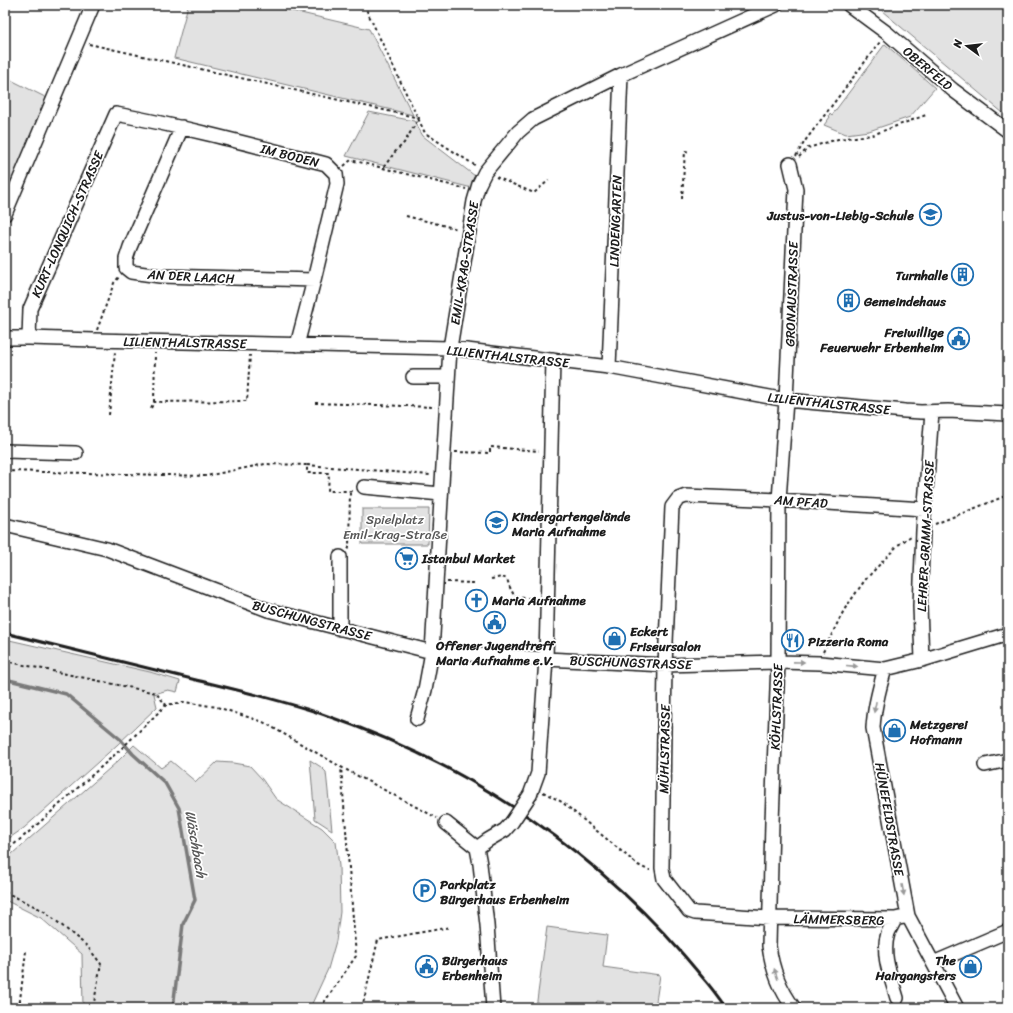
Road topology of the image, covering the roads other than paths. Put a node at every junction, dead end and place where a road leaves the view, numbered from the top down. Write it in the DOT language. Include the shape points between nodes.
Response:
graph roads {
  1 [pos="94,5"];
  2 [pos="776,5"];
  3 [pos="848,5"];
  4 [pos="621,75"];
  5 [pos="116,114"];
  6 [pos="182,127"];
  7 [pos="1008,131"];
  8 [pos="790,164"];
  9 [pos="5,214"];
  10 [pos="314,280"];
  11 [pos="5,338"];
  12 [pos="29,338"];
  13 [pos="297,345"];
  14 [pos="450,348"];
  15 [pos="553,360"];
  16 [pos="609,367"];
  17 [pos="413,377"];
  18 [pos="448,377"];
  19 [pos="786,400"];
  20 [pos="932,412"];
  21 [pos="1008,414"];
  22 [pos="5,452"];
  23 [pos="76,453"];
  24 [pos="364,487"];
  25 [pos="442,494"];
  26 [pos="678,499"];
  27 [pos="779,500"];
  28 [pos="924,509"];
  29 [pos="5,525"];
  30 [pos="340,557"];
  31 [pos="340,629"];
  32 [pos="1008,634"];
  33 [pos="432,652"];
  34 [pos="546,659"];
  35 [pos="922,660"];
  36 [pos="778,662"];
  37 [pos="665,665"];
  38 [pos="885,669"];
  39 [pos="417,719"];
  40 [pos="1008,760"];
  41 [pos="985,765"];
  42 [pos="446,823"];
  43 [pos="477,848"];
  44 [pos="901,917"];
  45 [pos="770,918"];
  46 [pos="1008,931"];
  47 [pos="933,963"];
  48 [pos="897,998"];
  49 [pos="493,1008"];
  50 [pos="794,1008"];
  51 [pos="957,1008"];
  1 -- 9 [label="street"];
  2 -- 4 [label="street, EMIL-KRAG-STRASSE"];
  3 -- 7 [label="street, OBERFELD" via="887,33 953,90"];
  4 -- 14 [label="street, EMIL-KRAG-STRASSE" via="533,120 518,132 485,172 476,192"];
  4 -- 16 [label="street, LINDENGARTEN"];
  5 -- 6 [label="street, IM BODEN"];
  5 -- 12 [label="street, KURT-LONQUICH-STRASSE" via="30,309"];
  6 -- 10 [label="street, IM BODEN" via="326,164 336,174 336,184"];
  6 -- 10 [label="street, AN DER LAACH" via="130,247 126,268 131,272 160,276"];
  8 -- 19 [label="street, GRONAUSTRASSE" via="796,189"];
  10 -- 13 [label="street, IM BODEN"];
  11 -- 12 [label="street, LILIENTHALSTRASSE"];
  12 -- 13 [label="street, LILIENTHALSTRASSE"];
  13 -- 14 [label="street, LILIENTHALSTRASSE"];
  14 -- 15 [label="street, LILIENTHALSTRASSE"];
  14 -- 18 [label="street, EMIL-KRAG-STRASSE"];
  15 -- 16 [label="street, LILIENTHALSTRASSE"];
  15 -- 34 [label="street"];
  16 -- 19 [label="street, LILIENTHALSTRASSE"];
  17 -- 18 [label="street"];
  18 -- 25 [label="street, EMIL-KRAG-STRASSE"];
  19 -- 20 [label="street, LILIENTHALSTRASSE"];
  19 -- 27 [label="street, KÖHLSTRASSE"];
  20 -- 21 [label="street, LILIENTHALSTRASSE"];
  20 -- 28 [label="street, LEHRER-GRIMM-STRASSE"];
  22 -- 23 [label="street"];
  24 -- 25 [label="street"];
  25 -- 33 [label="street, EMIL-KRAG-STRASSE"];
  26 -- 27 [label="street, AM PFAD" via="686,496"];
  26 -- 37 [label="street, MÜHLSTRASSE" via="672,508"];
  27 -- 28 [label="street, AM PFAD"];
  27 -- 36 [label="street, KÖHLSTRASSE"];
  28 -- 35 [label="street, LEHRER-GRIMM-STRASSE" via="920,606"];
  29 -- 31 [label="street, BUSCHUNGSTRASSE" via="107,549 268,610"];
  30 -- 31 [label="street"];
  31 -- 33 [label="street, BUSCHUNGSTRASSE"];
  32 -- 35 [label="street, BUSCHUNGSTRASSE"];
  33 -- 34 [label="street, BUSCHUNGSTRASSE"];
  33 -- 39 [label="street, EMIL-KRAG-STRASSE"];
  34 -- 37 [label="street, BUSCHUNGSTRASSE"];
  34 -- 43 [label="street, bridge" via="538,774 532,791 505,830"];
  35 -- 38 [label="street, BUSCHUNGSTRASSE"];
  36 -- 37 [label="street, BUSCHUNGSTRASSE"];
  36 -- 38 [label="street, BUSCHUNGSTRASSE, one-way"];
  36 -- 45 [label="street, KÖHLSTRASSE"];
  37 -- 45 [label="street, MÜHLSTRASSE" via="662,868 664,879 689,911"];
  38 -- 44 [label="street, HÜNEFELDSTRASSE, one-way" via="876,702 873,728"];
  40 -- 41 [label="street"];
  42 -- 43 [label="street"];
  43 -- 49 [label="street" via="487,925"];
  44 -- 45 [label="street, LÄMMERSBERG"];
  44 -- 47 [label="street, HÜNEFELDSTRASSE"];
  44 -- 48 [label="street" via="888,933 885,948"];
  50 -- 45 [label="street, KÖHLSTRASSE, one-way" via="780,987 771,958"];
  46 -- 47 [label="street"];
  47 -- 51 [label="street, HÜNEFELDSTRASSE"];
}
